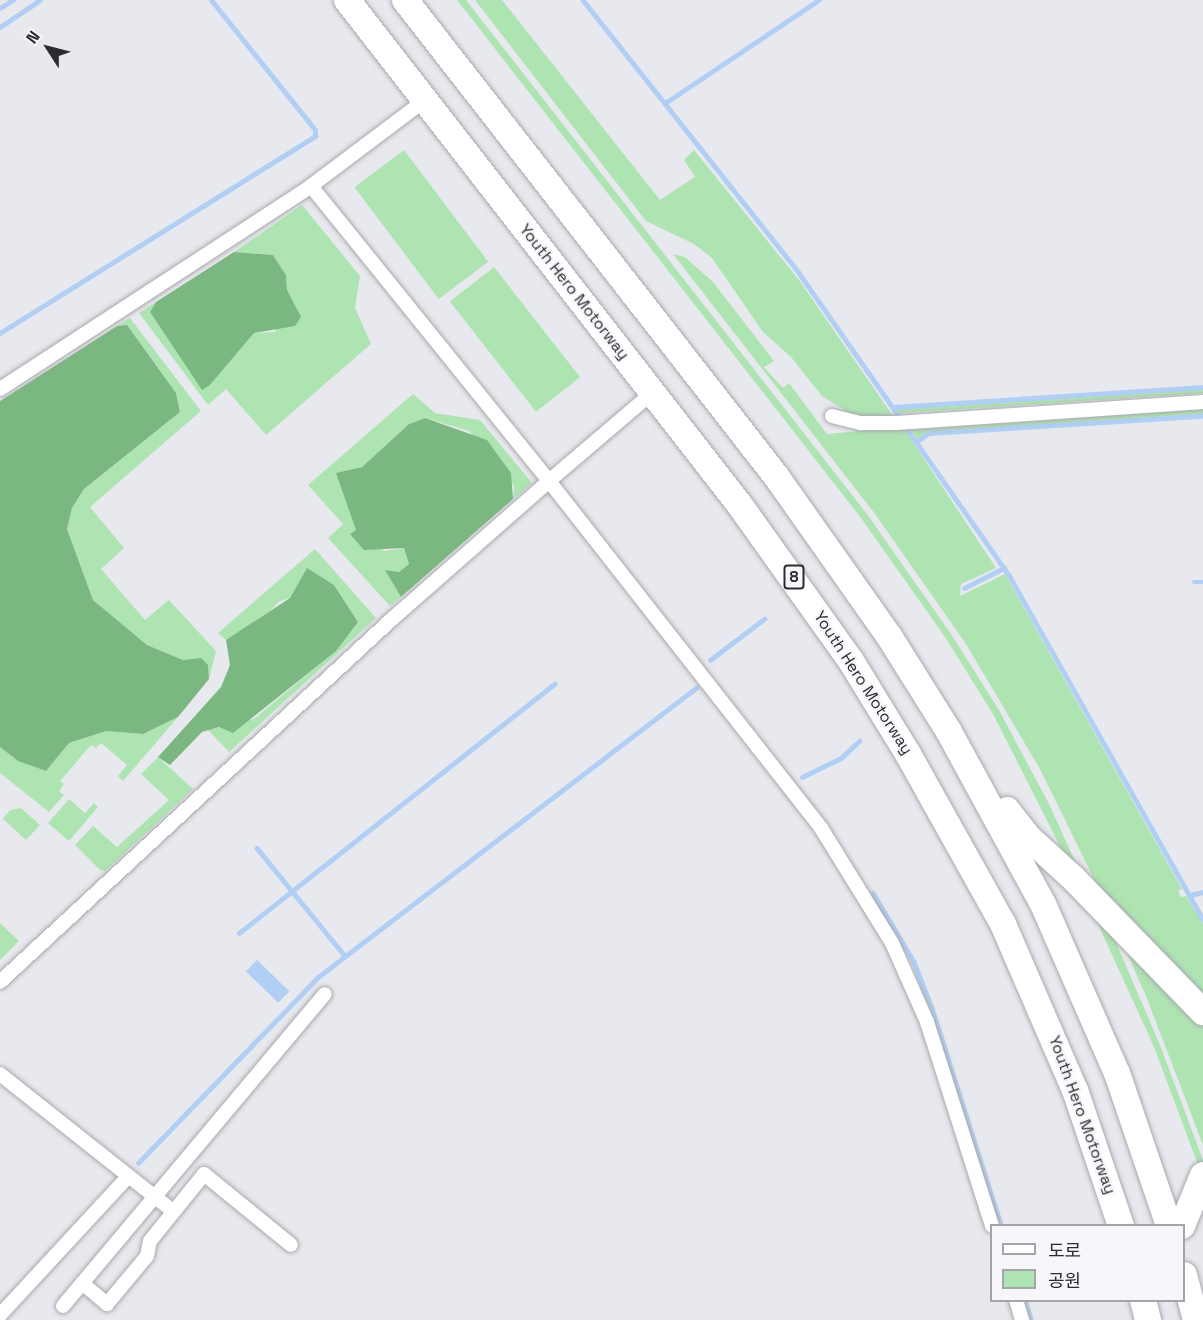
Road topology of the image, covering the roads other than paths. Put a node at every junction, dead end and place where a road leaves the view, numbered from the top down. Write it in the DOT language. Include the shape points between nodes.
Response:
graph roads {
  1 [pos="347,0"];
  2 [pos="405,0"];
  3 [pos="425,100"];
  4 [pos="311,186"];
  5 [pos="0,389"];
  6 [pos="652,393"];
  7 [pos="1203,402"];
  8 [pos="832,416"];
  9 [pos="549,481"];
  10 [pos="948,730"];
  11 [pos="0,982"];
  12 [pos="325,994"];
  13 [pos="1203,1012"];
  14 [pos="0,1074"];
  15 [pos="1203,1175"];
  16 [pos="128,1177"];
  17 [pos="153,1195"];
  18 [pos="173,1210"];
  19 [pos="991,1224"];
  20 [pos="1120,1224"];
  21 [pos="1168,1224"];
  22 [pos="1183,1224"];
  23 [pos="291,1245"];
  24 [pos="1185,1279"];
  25 [pos="82,1283"];
  26 [pos="1017,1302"];
  27 [pos="1144,1302"];
  28 [pos="63,1306"];
  29 [pos="0,1315"];
  30 [pos="1022,1320"];
  31 [pos="1148,1320"];
  32 [pos="1196,1320"];
  1 -- 3 [label="highway, Youth Hero Motorway / 8"];
  2 -- 10 [label="highway" via="782,485 889,636"];
  3 -- 4 [label="street"];
  3 -- 6 [label="highway, Youth Hero Motorway / 8"];
  4 -- 5 [label="street"];
  4 -- 9 [label="street"];
  6 -- 9 [label="street"];
  6 -- 20 [label="highway, Youth Hero Motorway / 8" via="746,513 851,661 952,830 1041,1006 1075,1090"];
  7 -- 8 [label="street" via="896,423 861,423"];
  9 -- 11 [label="street" via="392,619"];
  9 -- 19 [label="street" via="821,828 892,943 927,1022"];
  10 -- 13 [label="highway" via="1027,836"];
  10 -- 21 [label="highway" via="1043,904 1082,987 1129,1105"];
  12 -- 17 [label="street"];
  14 -- 16 [label="street"];
  15 -- 22 [label="highway"];
  16 -- 17 [label="street"];
  16 -- 29 [label="street"];
  17 -- 18 [label="street"];
  17 -- 25 [label="street"];
  18 -- 23 [label="street" via="204,1174"];
  18 -- 25 [label="street" via="150,1240 147,1256 107,1304"];
  24 -- 32 [label="highway"];
  25 -- 28 [label="street"];
  26 -- 30 [label="street"];
  27 -- 31 [label="highway"];
}
